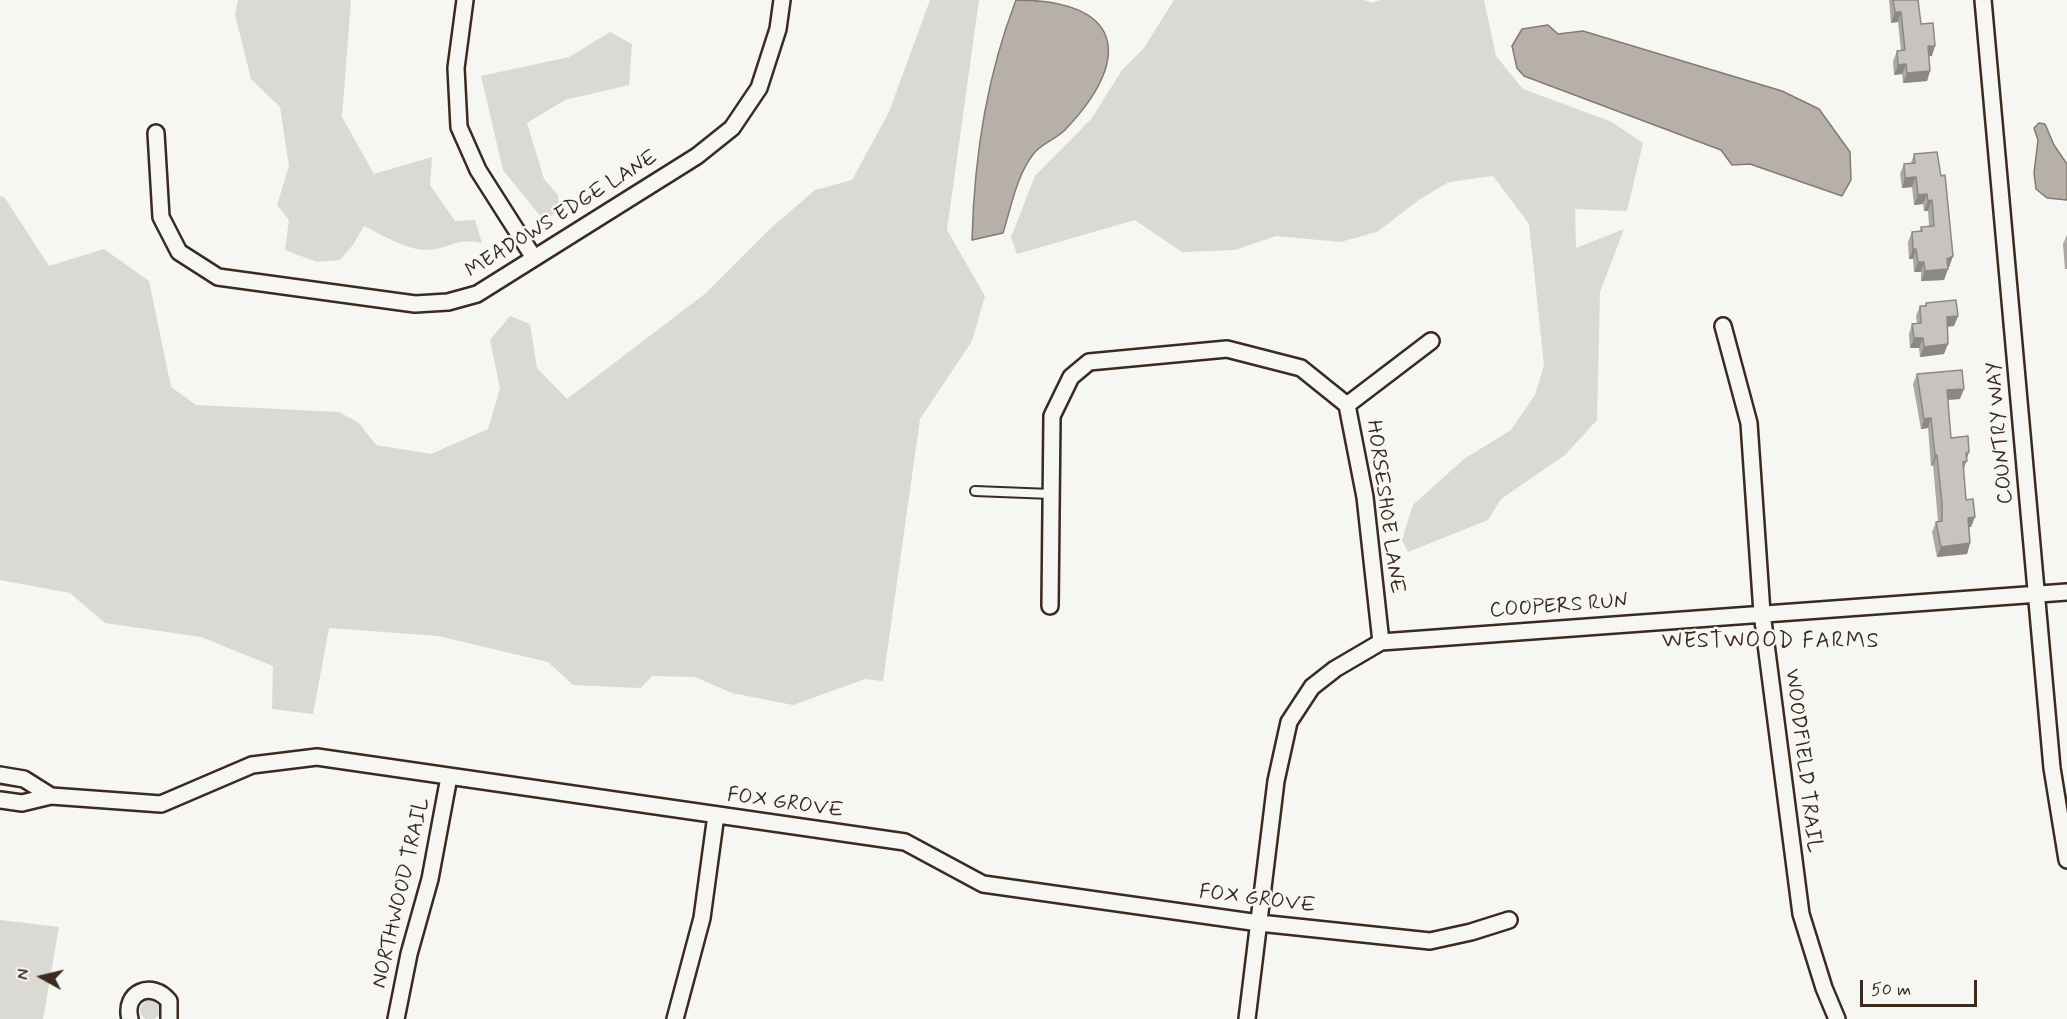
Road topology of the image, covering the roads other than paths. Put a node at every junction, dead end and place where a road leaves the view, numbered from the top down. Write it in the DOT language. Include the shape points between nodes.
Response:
graph roads {
  1 [pos="465,0"];
  2 [pos="782,0"];
  3 [pos="1983,0"];
  4 [pos="156,133"];
  5 [pos="534,258"];
  6 [pos="1723,326"];
  7 [pos="1431,341"];
  8 [pos="1347,405"];
  9 [pos="975,491"];
  10 [pos="1051,494"];
  11 [pos="2067,592"];
  12 [pos="2037,594"];
  13 [pos="1050,606"];
  14 [pos="1762,613"];
  15 [pos="1381,642"];
  16 [pos="0,775"];
  17 [pos="449,777"];
  18 [pos="51,796"];
  19 [pos="0,800"];
  20 [pos="716,815"];
  21 [pos="2067,860"];
  22 [pos="1509,920"];
  23 [pos="1259,923"];
  24 [pos="130,1019"];
  25 [pos="169,1019"];
  26 [pos="396,1019"];
  27 [pos="675,1019"];
  28 [pos="1247,1019"];
  29 [pos="1837,1019"];
  1 -- 5 [label="street" via="456,68 459,127 478,170"];
  2 -- 5 [label="street, MEADOWS EDGE LANE" via="778,29 759,88 732,128 698,156"];
  3 -- 12 [label="street, COUNTRY WAY"];
  4 -- 5 [label="street, MEADOWS EDGE LANE" via="161,217 179,252 218,277 415,304 448,302 477,294"];
  6 -- 14 [label="street, WOODFIELD TRAIL" via="1749,423"];
  7 -- 8 [label="street"];
  8 -- 10 [label="street, HORSESHOE LANE" via="1301,368 1227,349 1089,362 1071,377 1052,416"];
  8 -- 15 [label="street, HORSESHOE LANE" via="1365,497"];
  9 -- 10 [label="lane"];
  10 -- 13 [label="street, HORSESHOE LANE"];
  11 -- 12 [label="street, COOPERS RUN"];
  12 -- 14 [label="street, COOPERS RUN"];
  12 -- 21 [label="street, COUNTRY WAY" via="2052,768"];
  14 -- 15 [label="street, COOPERS RUN"];
  14 -- 29 [label="street, WOODFIELD TRAIL" via="1801,914"];
  15 -- 23 [label="street, COOPERS RUN" via="1312,687 1289,722 1276,781"];
  16 -- 18 [label="street, FOX GROVE" via="24,779"];
  17 -- 18 [label="street, FOX GROVE" via="317,757 252,765 161,804"];
  17 -- 20 [label="street, FOX GROVE"];
  17 -- 26 [label="street, NORTHWOOD TRAIL" via="430,879"];
  18 -- 19 [label="street, FOX GROVE" via="22,803"];
  20 -- 23 [label="street, FOX GROVE" via="905,842 983,884"];
  20 -- 27 [label="street" via="702,918"];
  22 -- 23 [label="street, FOX GROVE" via="1430,941"];
  23 -- 28 [label="street, COOPERS RUN"];
  24 -- 25 [label="street" via="132,998 146,989 155,989 169,1001"];
}
